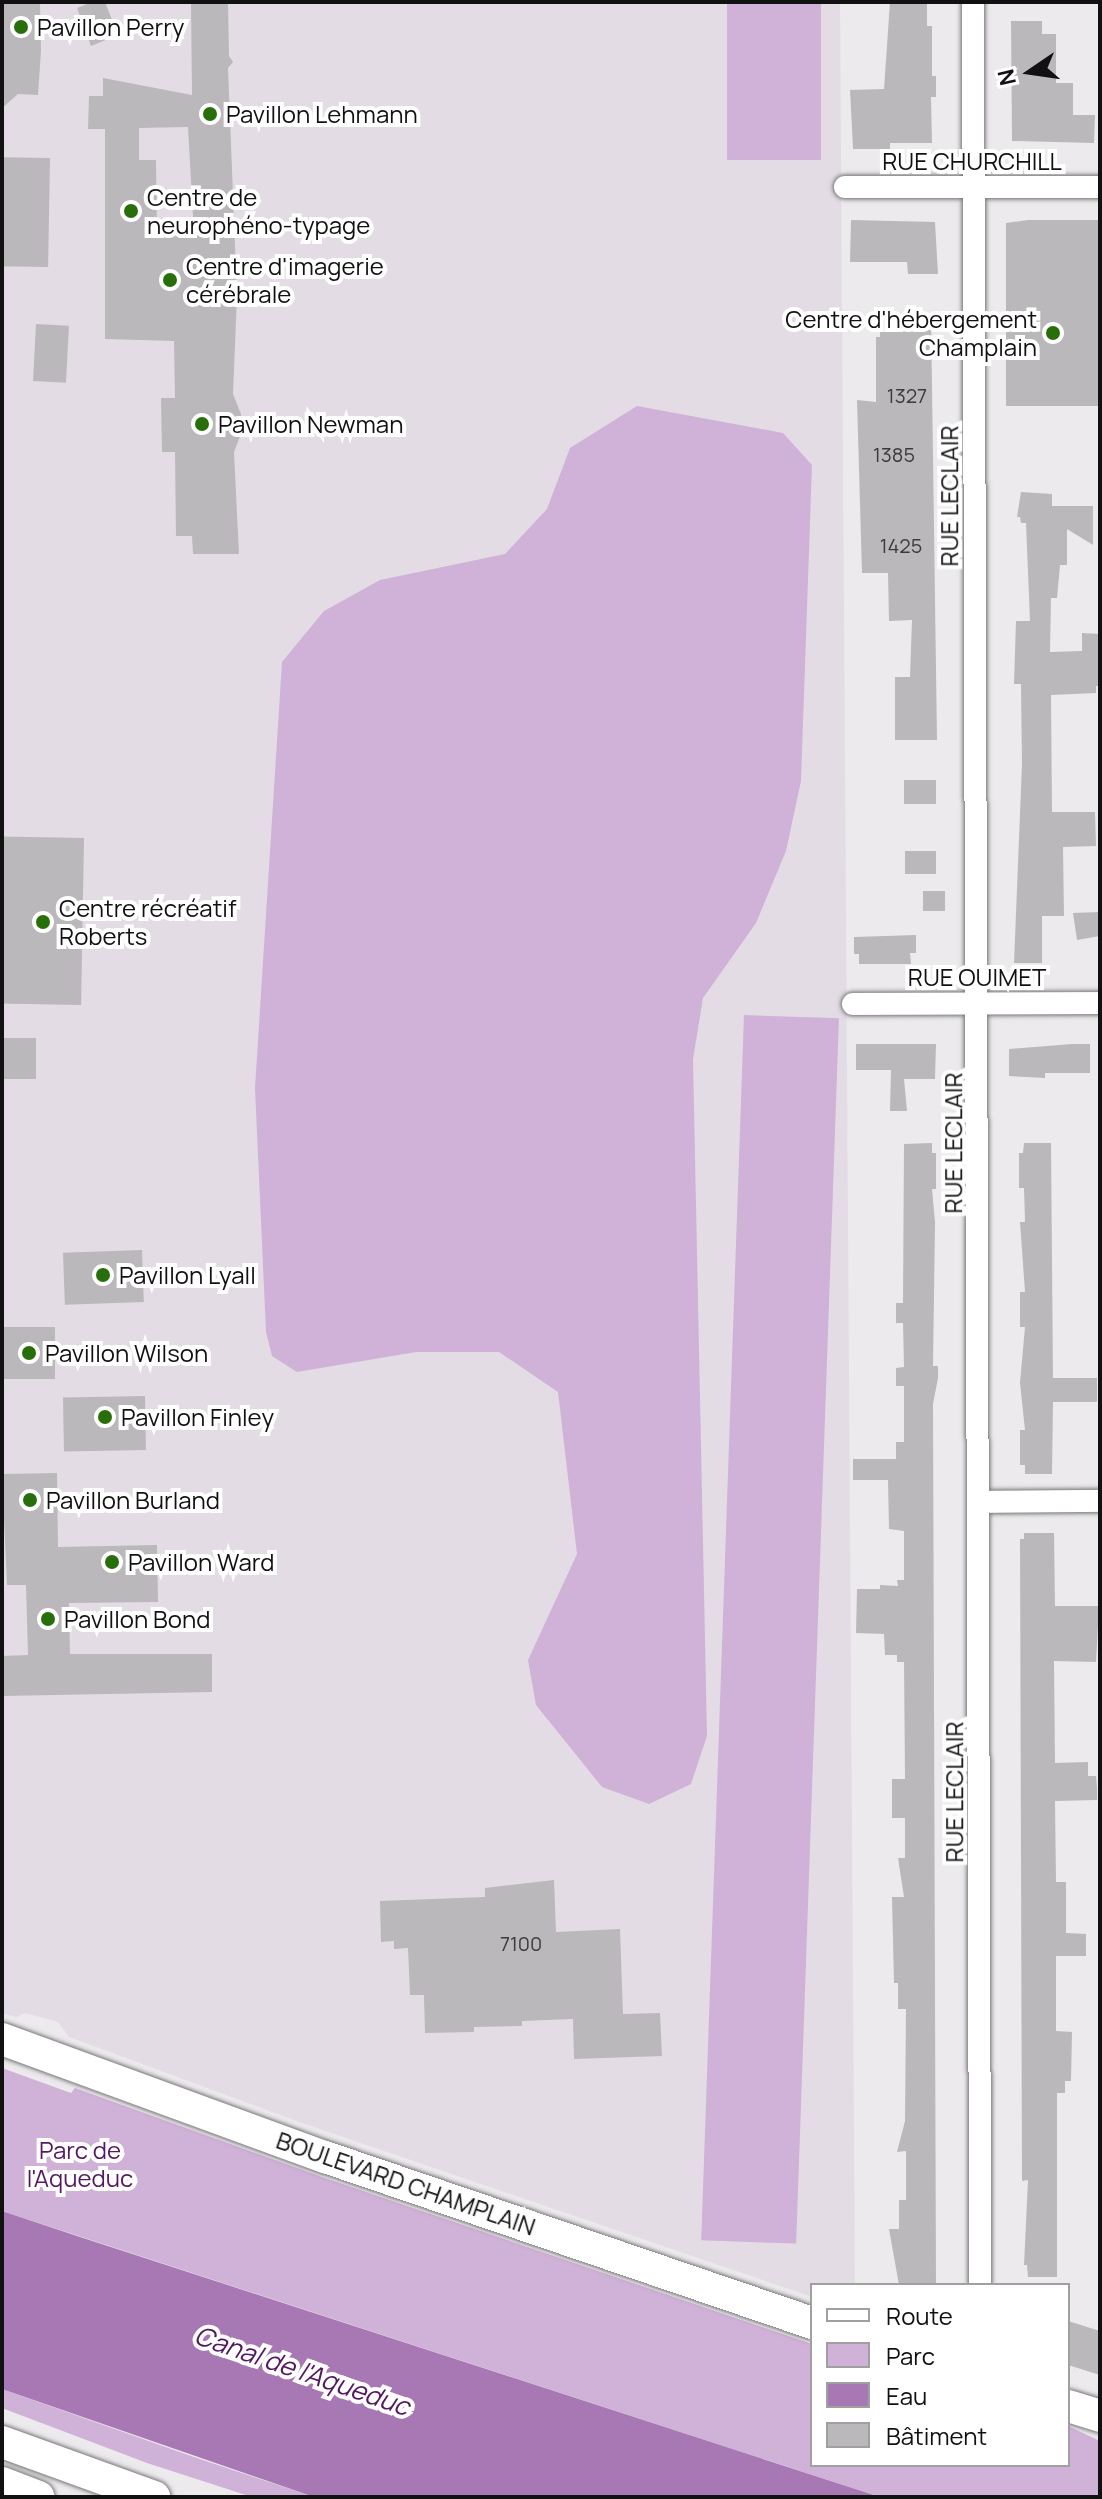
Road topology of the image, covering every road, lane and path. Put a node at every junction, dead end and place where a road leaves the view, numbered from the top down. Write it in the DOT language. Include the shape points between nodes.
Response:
graph roads {
  1 [pos="973,2"];
  2 [pos="845,187"];
  3 [pos="973,187"];
  4 [pos="1100,187"];
  5 [pos="977,1003"];
  6 [pos="1100,1003"];
  7 [pos="853,1004"];
  8 [pos="1100,1501"];
  9 [pos="979,1502"];
  10 [pos="2,2039"];
  11 [pos="980,2283"];
  12 [pos="810,2322"];
  13 [pos="1070,2407"];
  14 [pos="1100,2416"];
  15 [pos="2,2442"];
  16 [pos="2,2483"];
  17 [pos="38,2497"];
  18 [pos="154,2497"];
  1 -- 3 [label="street, RUE LECLAIR"];
  2 -- 3 [label="street, RUE CHURCHILL"];
  3 -- 4 [label="street, RUE CHURCHILL"];
  3 -- 5 [label="street, RUE LECLAIR"];
  5 -- 6 [label="street, RUE OUIMET"];
  5 -- 7 [label="street, RUE OUIMET"];
  5 -- 9 [label="street, RUE LECLAIR"];
  8 -- 9 [label="street"];
  9 -- 11 [label="street, RUE LECLAIR"];
  10 -- 12 [label="main road, BOULEVARD CHAMPLAIN" via="310,2152"];
  13 -- 14 [label="main road"];
  15 -- 18 [label="main road"];
  16 -- 17 [label="main road"];
}
